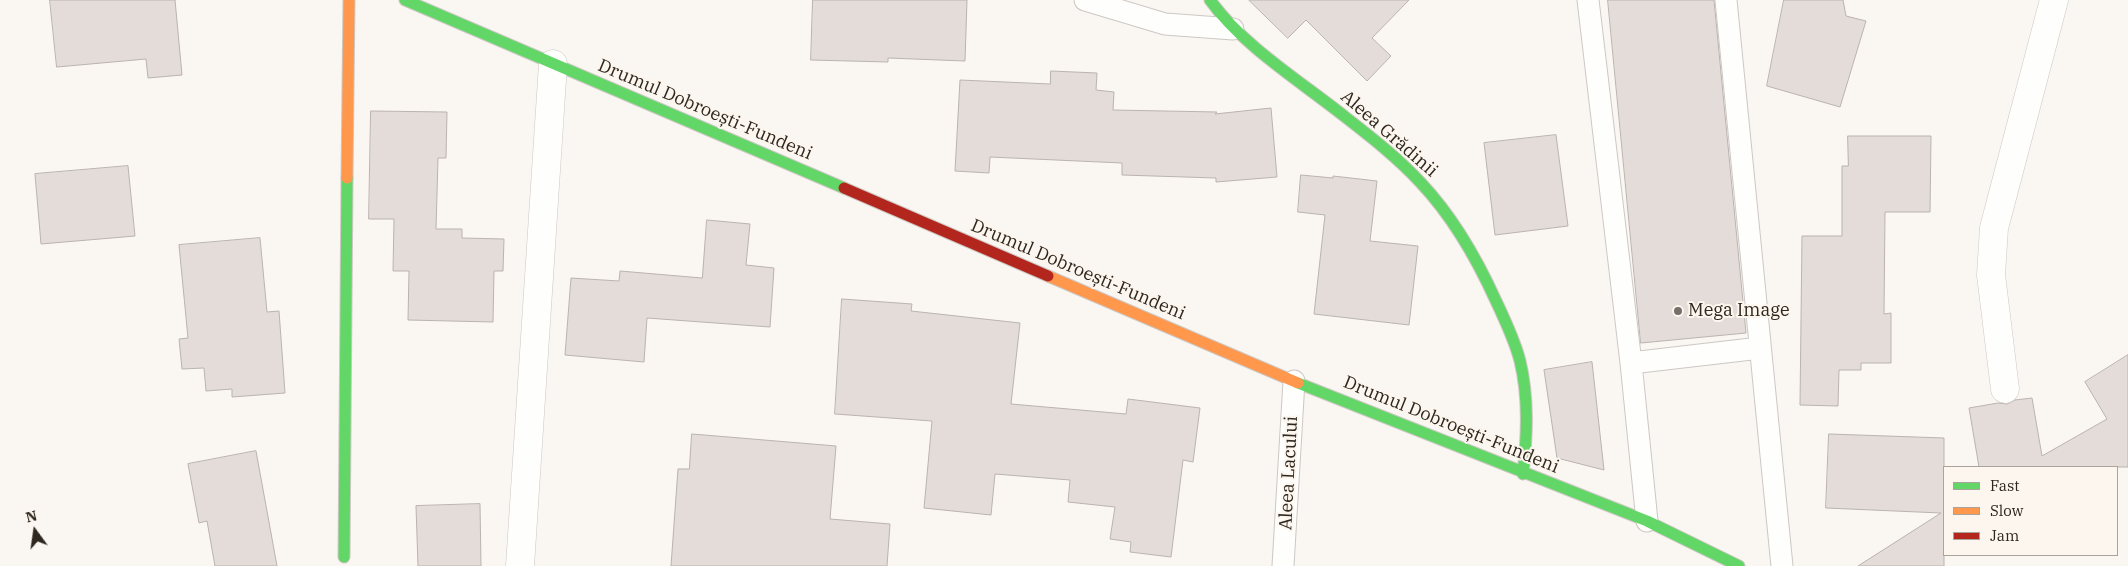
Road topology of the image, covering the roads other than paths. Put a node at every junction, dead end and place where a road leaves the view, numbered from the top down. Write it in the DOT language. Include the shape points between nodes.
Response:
graph roads {
  1 [pos="349,0"];
  2 [pos="405,0"];
  3 [pos="1085,0"];
  4 [pos="1210,0"];
  5 [pos="1588,0"];
  6 [pos="1726,0"];
  7 [pos="2054,0"];
  8 [pos="1233,29"];
  9 [pos="553,64"];
  10 [pos="1760,348"];
  11 [pos="1632,363"];
  12 [pos="1294,381"];
  13 [pos="2004,389"];
  14 [pos="1523,474"];
  15 [pos="1647,521"];
  16 [pos="344,558"];
  17 [pos="520,566"];
  18 [pos="1283,566"];
  19 [pos="1739,566"];
  20 [pos="1782,566"];
  1 -- 16 [label="street"];
  2 -- 9 [label="street, Drumul Dobroești-Fundeni"];
  3 -- 8 [label="lane" via="1165,24"];
  4 -- 8 [label="street, Aleea Grădinii"];
  5 -- 11 [label="lane"];
  6 -- 10 [label="lane"];
  7 -- 13 [label="street" via="1994,228 1991,275"];
  8 -- 14 [label="street, Aleea Grădinii" via="1406,167 1433,197 1471,252 1499,306 1520,360 1527,442"];
  9 -- 12 [label="street, Drumul Dobroești-Fundeni"];
  9 -- 17 [label="street"];
  10 -- 11 [label="lane"];
  10 -- 20 [label="lane"];
  11 -- 15 [label="lane"];
  12 -- 14 [label="street, Drumul Dobroești-Fundeni"];
  12 -- 18 [label="lane, Aleea Lacului"];
  14 -- 15 [label="street, Drumul Dobroești-Fundeni"];
  15 -- 19 [label="street, Drumul Dobroești-Fundeni"];
}
